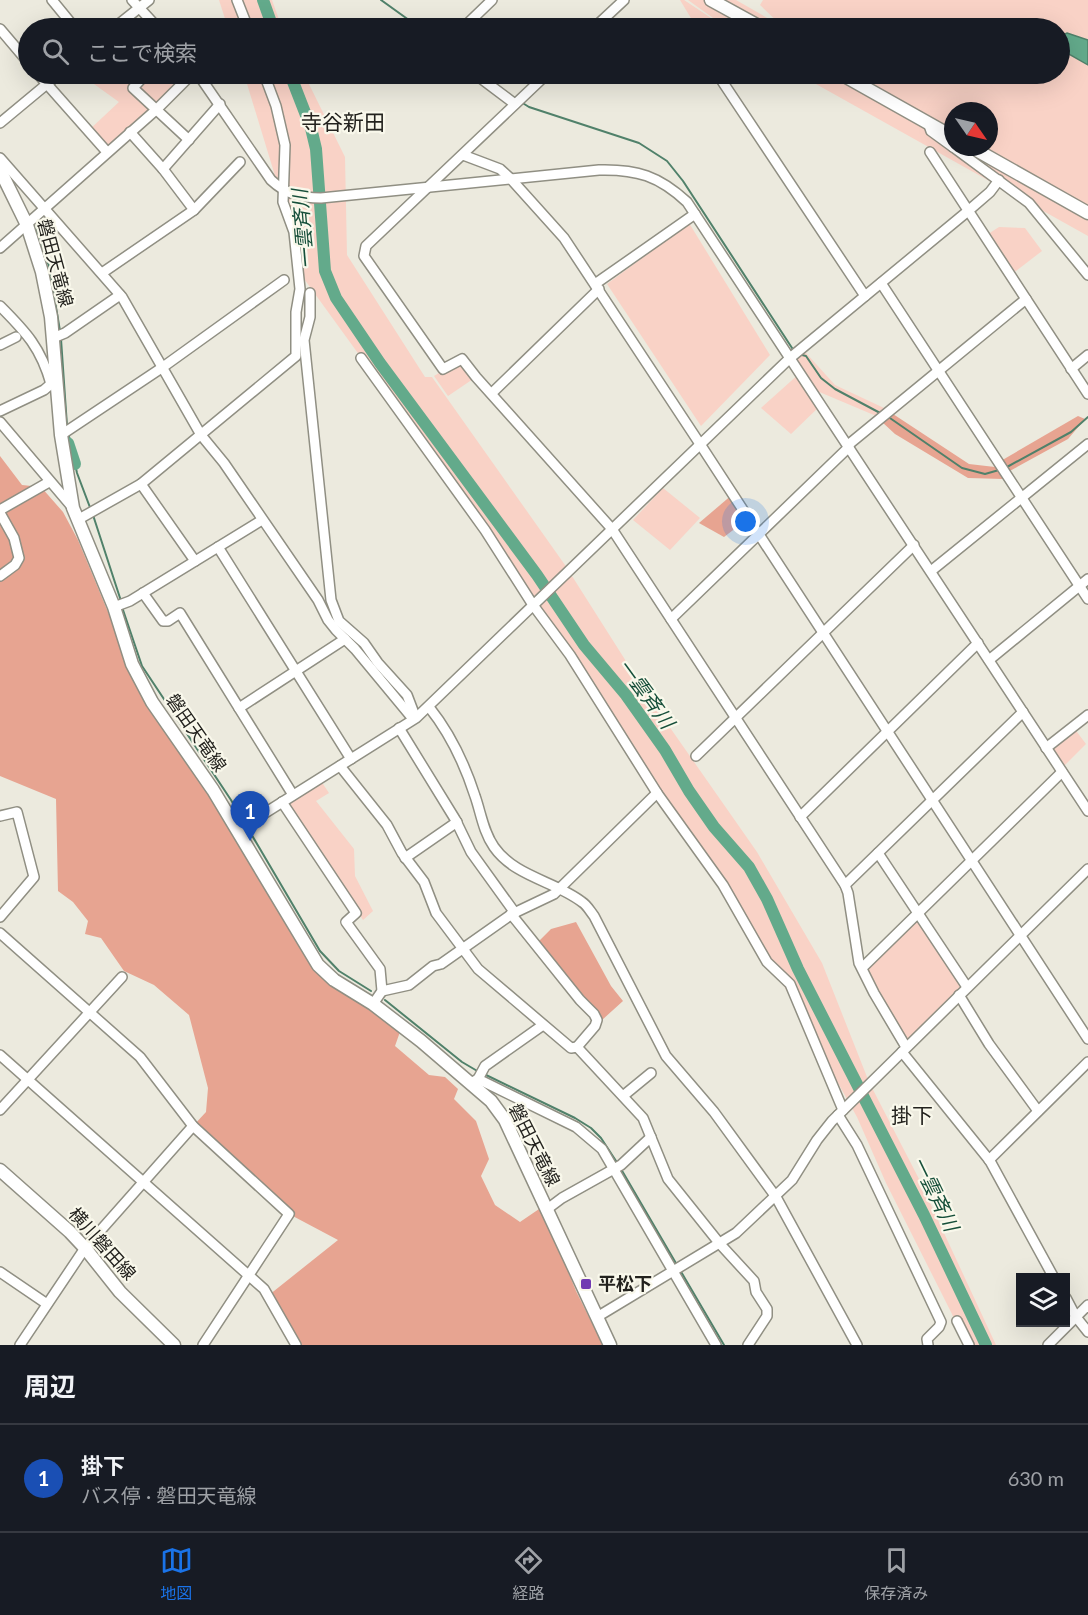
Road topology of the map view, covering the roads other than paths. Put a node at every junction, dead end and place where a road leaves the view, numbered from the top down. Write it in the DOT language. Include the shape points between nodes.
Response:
graph roads {
  1 [pos="52,0"];
  2 [pos="132,0"];
  3 [pos="149,0"];
  4 [pos="237,0"];
  5 [pos="492,0"];
  6 [pos="624,0"];
  7 [pos="711,0"];
  8 [pos="139,8"];
  9 [pos="67,18"];
  10 [pos="126,18"];
  11 [pos="148,18"];
  12 [pos="244,18"];
  13 [pos="473,18"];
  14 [pos="605,18"];
  15 [pos="744,18"];
  16 [pos="0,29"];
  17 [pos="18,50"];
  18 [pos="47,84"];
  19 [pos="137,84"];
  20 [pos="182,84"];
  21 [pos="205,84"];
  22 [pos="268,84"];
  23 [pos="488,84"];
  24 [pos="537,84"];
  25 [pos="724,84"];
  26 [pos="859,84"];
  27 [pos="220,104"];
  28 [pos="515,104"];
  29 [pos="157,109"];
  30 [pos="0,123"];
  31 [pos="928,123"];
  32 [pos="130,132"];
  33 [pos="944,132"];
  34 [pos="189,140"];
  35 [pos="944,140"];
  36 [pos="107,152"];
  37 [pos="930,152"];
  38 [pos="463,155"];
  39 [pos="966,156"];
  40 [pos="987,156"];
  41 [pos="0,158"];
  42 [pos="240,162"];
  43 [pos="163,169"];
  44 [pos="0,170"];
  45 [pos="511,179"];
  46 [pos="999,180"];
  47 [pos="10,188"];
  48 [pos="428,188"];
  49 [pos="284,190"];
  50 [pos="31,192"];
  51 [pos="45,208"];
  52 [pos="194,210"];
  53 [pos="968,211"];
  54 [pos="1088,213"];
  55 [pos="695,214"];
  56 [pos="27,225"];
  57 [pos="0,248"];
  58 [pos="102,273"];
  59 [pos="1088,275"];
  60 [pos="284,280"];
  61 [pos="881,283"];
  62 [pos="597,287"];
  63 [pos="300,289"];
  64 [pos="310,293"];
  65 [pos="120,295"];
  66 [pos="865,296"];
  67 [pos="1026,299"];
  68 [pos="0,306"];
  69 [pos="16,337"];
  70 [pos="53,338"];
  71 [pos="304,340"];
  72 [pos="0,345"];
  73 [pos="1088,355"];
  74 [pos="361,358"];
  75 [pos="790,358"];
  76 [pos="162,367"];
  77 [pos="1071,369"];
  78 [pos="939,371"];
  79 [pos="54,383"];
  80 [pos="492,393"];
  81 [pos="1088,394"];
  82 [pos="0,411"];
  83 [pos="0,423"];
  84 [pos="61,435"];
  85 [pos="201,435"];
  86 [pos="700,444"];
  87 [pos="1088,444"];
  88 [pos="848,446"];
  89 [pos="67,476"];
  90 [pos="47,480"];
  91 [pos="141,484"];
  92 [pos="1021,498"];
  93 [pos="0,512"];
  94 [pos="76,513"];
  95 [pos="262,520"];
  96 [pos="612,529"];
  97 [pos="759,535"];
  98 [pos="914,545"];
  99 [pos="218,547"];
  100 [pos="195,561"];
  101 [pos="931,571"];
  102 [pos="0,576"];
  103 [pos="1088,579"];
  104 [pos="1079,586"];
  105 [pos="143,593"];
  106 [pos="1088,599"];
  107 [pos="533,605"];
  108 [pos="114,607"];
  109 [pos="671,619"];
  110 [pos="824,632"];
  111 [pos="345,639"];
  112 [pos="978,643"];
  113 [pos="989,660"];
  114 [pos="297,671"];
  115 [pos="429,706"];
  116 [pos="239,708"];
  117 [pos="1023,712"];
  118 [pos="1088,715"];
  119 [pos="415,718"];
  120 [pos="736,718"];
  121 [pos="399,728"];
  122 [pos="887,731"];
  123 [pos="1046,748"];
  124 [pos="696,756"];
  125 [pos="351,759"];
  126 [pos="340,766"];
  127 [pos="1062,772"];
  128 [pos="657,793"];
  129 [pos="293,795"];
  130 [pos="933,801"];
  131 [pos="282,802"];
  132 [pos="1088,811"];
  133 [pos="0,816"];
  134 [pos="800,817"];
  135 [pos="457,822"];
  136 [pos="238,830"];
  137 [pos="878,853"];
  138 [pos="405,858"];
  139 [pos="973,860"];
  140 [pos="1088,868"];
  141 [pos="845,885"];
  142 [pos="559,890"];
  143 [pos="918,913"];
  144 [pos="513,914"];
  145 [pos="0,918"];
  146 [pos="0,933"];
  147 [pos="1020,935"];
  148 [pos="463,950"];
  149 [pos="862,967"];
  150 [pos="122,977"];
  151 [pos="967,987"];
  152 [pos="382,991"];
  153 [pos="959,995"];
  154 [pos="373,1004"];
  155 [pos="89,1011"];
  156 [pos="543,1025"];
  157 [pos="1088,1039"];
  158 [pos="577,1047"];
  159 [pos="904,1049"];
  160 [pos="0,1055"];
  161 [pos="1088,1062"];
  162 [pos="651,1073"];
  163 [pos="478,1078"];
  164 [pos="28,1080"];
  165 [pos="623,1096"];
  166 [pos="0,1110"];
  167 [pos="842,1110"];
  168 [pos="1038,1111"];
  169 [pos="193,1126"];
  170 [pos="651,1137"];
  171 [pos="989,1160"];
  172 [pos="617,1167"];
  173 [pos="0,1170"];
  174 [pos="144,1182"];
  175 [pos="776,1197"];
  176 [pos="546,1210"];
  177 [pos="720,1244"];
  178 [pos="85,1248"];
  179 [pos="677,1269"];
  180 [pos="0,1272"];
  181 [pos="1051,1273"];
  182 [pos="249,1275"];
  183 [pos="47,1304"];
  184 [pos="1088,1305"];
  185 [pos="1070,1307"];
  186 [pos="597,1317"];
  187 [pos="1076,1317"];
  188 [pos="957,1321"];
  189 [pos="1088,1332"];
  190 [pos="20,1345"];
  191 [pos="174,1345"];
  192 [pos="203,1345"];
  193 [pos="296,1345"];
  194 [pos="610,1345"];
  195 [pos="716,1345"];
  196 [pos="748,1345"];
  197 [pos="857,1345"];
  198 [pos="928,1345"];
  199 [pos="969,1345"];
  200 [pos="1048,1345"];
  1 -- 9 [label="street"];
  2 -- 8 [label="street"];
  3 -- 8 [label="street"];
  4 -- 12 [label="street"];
  5 -- 13 [label="street"];
  6 -- 14 [label="street"];
  7 -- 15 [label="main road"];
  8 -- 10 [label="street"];
  8 -- 11 [label="street"];
  16 -- 17 [label="street"];
  18 -- 30 [label="street"];
  18 -- 36 [label="street"];
  19 -- 29 [label="street" via="133,88"];
  20 -- 29 [label="street"];
  21 -- 27 [label="street"];
  22 -- 49 [label="street" via="285,145"];
  23 -- 28 [label="street"];
  24 -- 28 [label="street"];
  25 -- 66 [label="street"];
  26 -- 31 [label="main road"];
  27 -- 34 [label="street"];
  27 -- 49 [label="street" via="265,173"];
  28 -- 38 [label="street"];
  29 -- 32 [label="street"];
  29 -- 34 [label="street"];
  31 -- 33 [label="main road"];
  31 -- 35 [label="street" via="931,131"];
  32 -- 36 [label="street"];
  32 -- 43 [label="street"];
  34 -- 43 [label="street"];
  36 -- 51 [label="street"];
  37 -- 53 [label="street"];
  38 -- 45 [label="street" via="500,169"];
  38 -- 48 [label="street"];
  39 -- 46 [label="street"];
  40 -- 54 [label="main road"];
  41 -- 50 [label="street"];
  42 -- 52 [label="street"];
  43 -- 52 [label="street"];
  44 -- 47 [label="main road, 磐田天竜線"];
  45 -- 48 [label="street"];
  45 -- 55 [label="street" via="623,170 666,184"];
  45 -- 62 [label="street" via="564,238"];
  46 -- 53 [label="street"];
  46 -- 59 [label="street" via="1029,203"];
  47 -- 50 [label="street" via="17,186"];
  47 -- 56 [label="main road, 磐田天竜線"];
  48 -- 49 [label="street" via="321,198 297,196"];
  48 -- 80 [label="street" via="366,246 364,256 443,369 462,359"];
  49 -- 63 [label="street" via="283,202 294,232"];
  50 -- 51 [label="street"];
  51 -- 56 [label="street"];
  51 -- 58 [label="street"];
  52 -- 58 [label="street"];
  53 -- 61 [label="street"];
  53 -- 67 [label="street"];
  55 -- 62 [label="street"];
  55 -- 75 [label="street"];
  56 -- 57 [label="street"];
  56 -- 70 [label="main road, 磐田天竜線" via="42,272"];
  58 -- 65 [label="street"];
  60 -- 76 [label="street"];
  61 -- 66 [label="street"];
  61 -- 78 [label="street"];
  62 -- 80 [label="street"];
  62 -- 86 [label="street"];
  63 -- 71 [label="street"];
  63 -- 85 [label="street" via="296,356"];
  64 -- 71 [label="street"];
  65 -- 70 [label="street"];
  65 -- 76 [label="street"];
  66 -- 75 [label="street"];
  67 -- 77 [label="street"];
  67 -- 78 [label="street"];
  68 -- 79 [label="street" via="34,344"];
  69 -- 72 [label="street"];
  70 -- 79 [label="main road, 磐田天竜線"];
  71 -- 119 [label="street" via="334,612 407,695"];
  73 -- 77 [label="street"];
  74 -- 107 [label="street" via="485,530"];
  75 -- 86 [label="street"];
  75 -- 88 [label="street"];
  76 -- 84 [label="street"];
  76 -- 85 [label="street"];
  77 -- 81 [label="street"];
  78 -- 88 [label="street"];
  78 -- 92 [label="street"];
  79 -- 82 [label="street"];
  79 -- 84 [label="main road, 磐田天竜線"];
  80 -- 96 [label="street"];
  83 -- 90 [label="street"];
  84 -- 89 [label="main road, 磐田天竜線"];
  85 -- 91 [label="street"];
  85 -- 95 [label="street"];
  86 -- 96 [label="street"];
  86 -- 97 [label="street"];
  87 -- 92 [label="street"];
  88 -- 97 [label="street"];
  88 -- 98 [label="street"];
  89 -- 90 [label="street"];
  89 -- 94 [label="main road, 磐田天竜線"];
  90 -- 93 [label="street"];
  90 -- 94 [label="street"];
  91 -- 94 [label="street"];
  91 -- 100 [label="street"];
  92 -- 101 [label="street"];
  92 -- 104 [label="street"];
  93 -- 102 [label="street" via="20,558"];
  94 -- 108 [label="main road, 磐田天竜線"];
  95 -- 99 [label="street"];
  95 -- 111 [label="street" via="328,620"];
  96 -- 107 [label="street"];
  96 -- 109 [label="street"];
  97 -- 109 [label="street"];
  97 -- 110 [label="street"];
  98 -- 101 [label="street"];
  98 -- 110 [label="street"];
  99 -- 100 [label="street"];
  99 -- 114 [label="street"];
  100 -- 105 [label="street"];
  101 -- 112 [label="street"];
  103 -- 104 [label="street"];
  104 -- 106 [label="street"];
  104 -- 113 [label="street"];
  105 -- 108 [label="street"];
  105 -- 116 [label="street" via="163,621 180,613"];
  107 -- 115 [label="street"];
  107 -- 128 [label="street" via="570,655"];
  108 -- 136 [label="main road, 磐田天竜線" via="132,664 152,702"];
  109 -- 120 [label="street"];
  110 -- 120 [label="street"];
  110 -- 122 [label="street"];
  111 -- 114 [label="street"];
  111 -- 119 [label="street"];
  112 -- 113 [label="street"];
  112 -- 122 [label="street"];
  113 -- 117 [label="street"];
  114 -- 116 [label="street"];
  114 -- 125 [label="street"];
  115 -- 119 [label="street"];
  115 -- 142 [label="street" via="453,742 495,849 512,865"];
  116 -- 129 [label="street"];
  117 -- 123 [label="street"];
  117 -- 130 [label="street"];
  118 -- 123 [label="street"];
  119 -- 121 [label="street"];
  120 -- 124 [label="street"];
  120 -- 134 [label="street"];
  121 -- 125 [label="street"];
  121 -- 135 [label="street"];
  122 -- 130 [label="street"];
  122 -- 134 [label="street"];
  123 -- 127 [label="street"];
  125 -- 126 [label="street"];
  126 -- 129 [label="street"];
  126 -- 138 [label="street" via="387,825"];
  127 -- 132 [label="street"];
  127 -- 139 [label="street"];
  128 -- 142 [label="street"];
  128 -- 167 [label="street" via="723,885 766,962 790,984"];
  129 -- 131 [label="street"];
  130 -- 137 [label="street"];
  130 -- 139 [label="street"];
  131 -- 136 [label="street"];
  131 -- 152 [label="street" via="356,913 346,922 380,969"];
  133 -- 145 [label="street" via="16,812 34,877"];
  134 -- 141 [label="street"];
  135 -- 138 [label="street"];
  135 -- 144 [label="street" via="471,852"];
  136 -- 154 [label="main road, 磐田天竜線" via="318,965"];
  137 -- 141 [label="street"];
  137 -- 143 [label="street"];
  138 -- 148 [label="street" via="424,882 436,913"];
  139 -- 143 [label="street"];
  139 -- 147 [label="street"];
  140 -- 147 [label="street"];
  141 -- 149 [label="street"];
  142 -- 144 [label="street"];
  142 -- 175 [label="street" via="583,902 594,916 666,1056 714,1112"];
  143 -- 149 [label="street"];
  143 -- 151 [label="street"];
  144 -- 148 [label="street"];
  144 -- 158 [label="street" via="597,1020"];
  146 -- 155 [label="street"];
  147 -- 151 [label="street"];
  147 -- 157 [label="street"];
  148 -- 152 [label="street" via="409,985"];
  148 -- 156 [label="street" via="478,969"];
  149 -- 159 [label="street"];
  150 -- 155 [label="street"];
  151 -- 153 [label="street"];
  152 -- 154 [label="street"];
  153 -- 159 [label="street"];
  153 -- 168 [label="street"];
  154 -- 163 [label="main road, 磐田天竜線"];
  155 -- 164 [label="street"];
  155 -- 169 [label="street" via="140,1057"];
  156 -- 158 [label="street" via="571,1048"];
  156 -- 163 [label="street" via="485,1066"];
  158 -- 165 [label="street"];
  159 -- 167 [label="street"];
  159 -- 171 [label="street"];
  160 -- 164 [label="street"];
  161 -- 168 [label="street"];
  162 -- 165 [label="street"];
  163 -- 172 [label="street" via="576,1126"];
  163 -- 176 [label="main road, 磐田天竜線" via="505,1120"];
  164 -- 166 [label="street"];
  164 -- 174 [label="street"];
  165 -- 170 [label="street" via="643,1118"];
  167 -- 175 [label="street"];
  167 -- 198 [label="street" via="941,1322 927,1339"];
  168 -- 171 [label="street"];
  169 -- 174 [label="street"];
  169 -- 182 [label="street" via="289,1214"];
  170 -- 172 [label="street"];
  170 -- 177 [label="street" via="668,1179"];
  171 -- 181 [label="street"];
  172 -- 176 [label="street"];
  172 -- 179 [label="street"];
  173 -- 178 [label="main road, 横川磐田線"];
  174 -- 178 [label="street"];
  174 -- 182 [label="street"];
  175 -- 177 [label="street"];
  175 -- 197 [label="street"];
  176 -- 186 [label="main road, 磐田天竜線"];
  177 -- 179 [label="street"];
  177 -- 196 [label="street" via="754,1281 767,1310"];
  178 -- 183 [label="street"];
  178 -- 191 [label="main road, 横川磐田線" via="120,1292"];
  179 -- 186 [label="street"];
  179 -- 195 [label="street"];
  180 -- 183 [label="street"];
  182 -- 192 [label="street"];
  182 -- 193 [label="street" via="264,1289"];
  183 -- 190 [label="street"];
  184 -- 187 [label="street"];
  185 -- 187 [label="street"];
  186 -- 194 [label="main road, 磐田天竜線"];
  187 -- 189 [label="street"];
  187 -- 200 [label="street"];
  188 -- 199 [label="street"];
}
